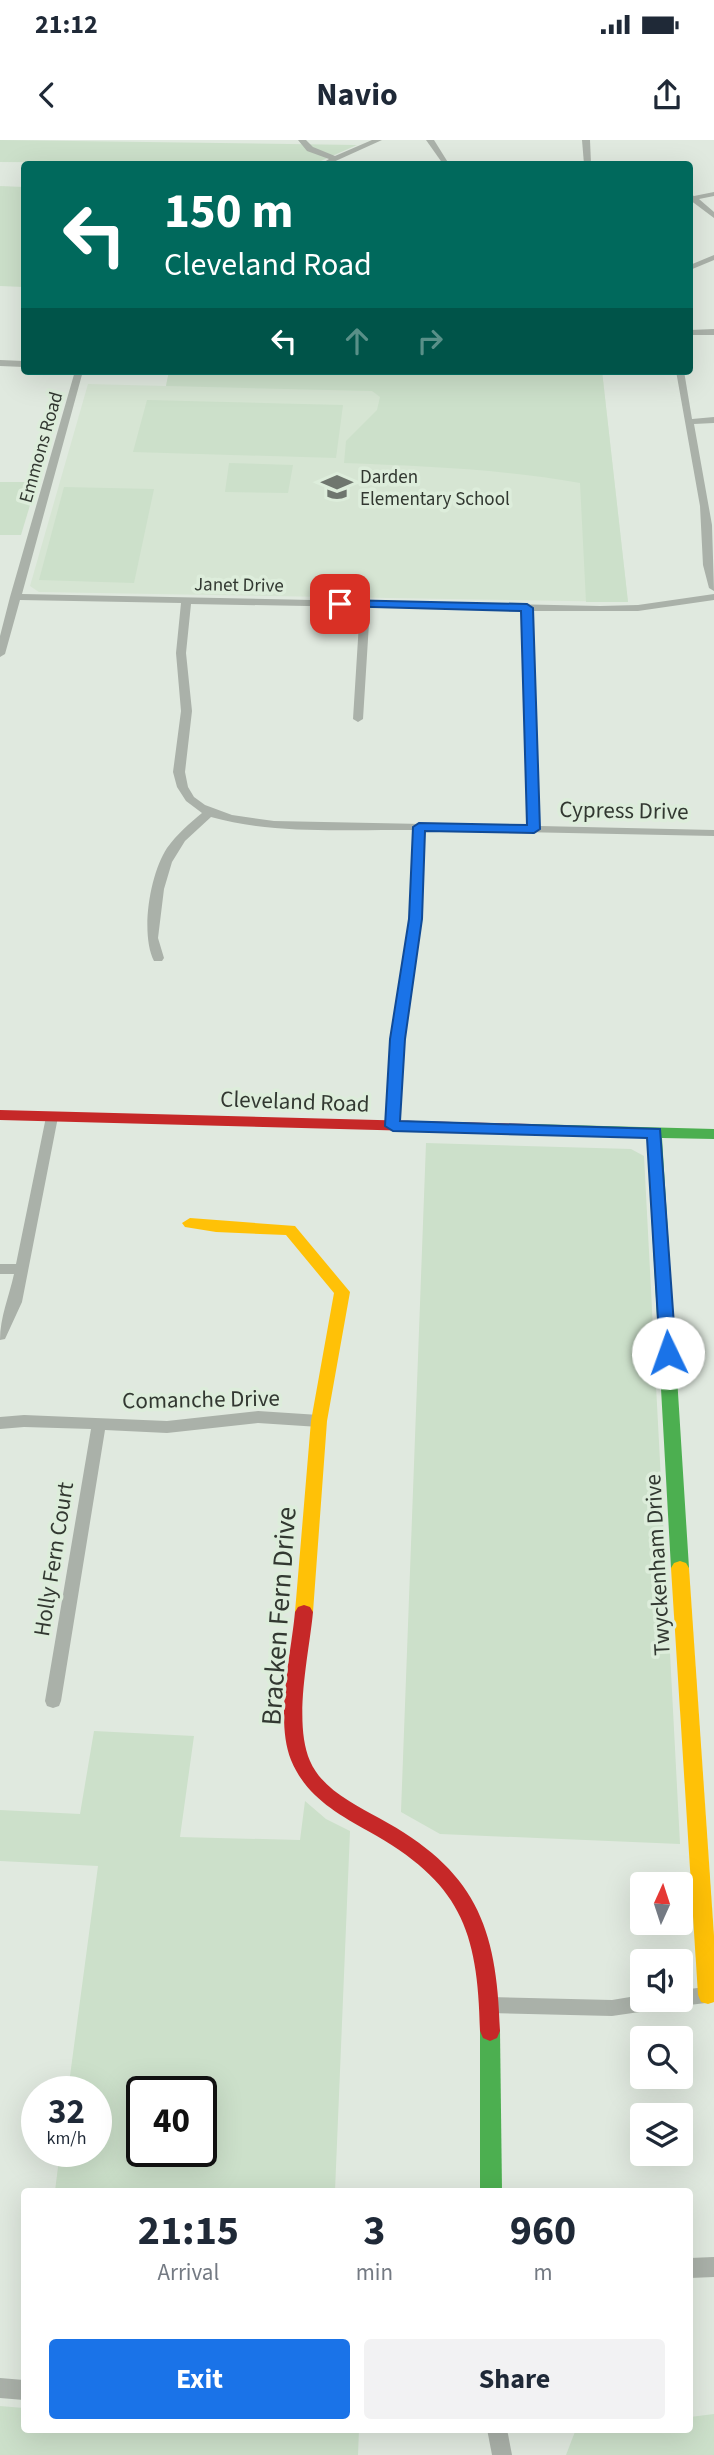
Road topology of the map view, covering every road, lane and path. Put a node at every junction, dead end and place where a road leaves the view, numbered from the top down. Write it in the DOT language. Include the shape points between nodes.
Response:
graph roads {
  1 [pos="302,140"];
  2 [pos="314,140"];
  3 [pos="378,140"];
  4 [pos="421,140"];
  5 [pos="586,140"];
  6 [pos="431,142"];
  7 [pos="340,157"];
  8 [pos="331,161"];
  9 [pos="444,161"];
  10 [pos="587,161"];
  11 [pos="714,194"];
  12 [pos="693,197"];
  13 [pos="693,198"];
  14 [pos="714,216"];
  15 [pos="714,257"];
  16 [pos="693,267"];
  17 [pos="693,332"];
  18 [pos="714,332"];
  19 [pos="0,363"];
  20 [pos="21,364"];
  21 [pos="78,375"];
  22 [pos="681,375"];
  23 [pos="714,420"];
  24 [pos="688,422"];
  25 [pos="711,526"];
  26 [pos="714,589"];
  27 [pos="15,597"];
  28 [pos="714,597"];
  29 [pos="187,601"];
  30 [pos="365,604"];
  31 [pos="527,608"];
  32 [pos="0,654"];
  33 [pos="358,719"];
  34 [pos="210,812"];
  35 [pos="419,827"];
  36 [pos="534,829"];
  37 [pos="714,833"];
  38 [pos="159,958"];
  39 [pos="0,1115"];
  40 [pos="52,1117"];
  41 [pos="393,1126"];
  42 [pos="654,1133"];
  43 [pos="714,1134"];
  44 [pos="190,1223"];
  45 [pos="0,1269"];
  46 [pos="21,1269"];
  47 [pos="0,1335"];
  48 [pos="319,1422"];
  49 [pos="0,1423"];
  50 [pos="99,1423"];
  51 [pos="53,1701"];
  52 [pos="711,1994"];
  53 [pos="693,1996"];
  54 [pos="489,2005"];
  55 [pos="630,2005"];
  56 [pos="491,2188"];
  57 [pos="714,2267"];
  58 [pos="693,2269"];
  59 [pos="0,2388"];
  60 [pos="21,2390"];
  61 [pos="498,2433"];
  62 [pos="502,2455"];
  1 -- 7 [label="street" via="310,149"];
  2 -- 7 [label="street"];
  3 -- 7 [label="street"];
  4 -- 6 [label="street"];
  5 -- 10 [label="street"];
  6 -- 9 [label="street"];
  7 -- 8 [label="street"];
  11 -- 12 [label="street"];
  13 -- 14 [label="street"];
  15 -- 16 [label="street"];
  17 -- 18 [label="street"];
  19 -- 20 [label="street"];
  21 -- 27 [label="street, Emmons Road"];
  22 -- 24 [label="street"];
  23 -- 24 [label="street"];
  24 -- 25 [label="street"];
  25 -- 26 [label="street" via="709,574"];
  27 -- 29 [label="street, Janet Drive"];
  27 -- 32 [label="street, Emmons Road"];
  28 -- 31 [label="street, Janet Drive" via="630,608"];
  29 -- 30 [label="street, Janet Drive"];
  29 -- 34 [label="street" via="181,659 186,713 180,780 194,802"];
  30 -- 31 [label="street, Janet Drive"];
  30 -- 33 [label="street"];
  31 -- 36 [label="street"];
  34 -- 35 [label="street, Cypress Drive" via="262,824"];
  34 -- 38 [label="street" via="177,840 163,863 152,938"];
  35 -- 36 [label="street, Cypress Drive"];
  35 -- 41 [label="street" via="415,919 397,1039"];
  36 -- 37 [label="street, Cypress Drive"];
  39 -- 40 [label="street, Cleveland Road"];
  40 -- 41 [label="street, Cleveland Road"];
  40 -- 46 [label="street"];
  41 -- 42 [label="street, Cleveland Road"];
  42 -- 43 [label="street, Cleveland Road"];
  42 -- 52 [label="street, Twyckenham Drive" via="691,1755"];
  44 -- 48 [label="street, Bracken Fern Drive" via="290,1230 342,1292"];
  45 -- 46 [label="street"];
  46 -- 47 [label="street" via="11,1313"];
  48 -- 50 [label="street, Comanche Drive" via="258,1417 167,1427"];
  48 -- 54 [label="street, Bracken Fern Drive" via="294,1722 301,1765 339,1807 418,1851 459,1894 481,1936"];
  49 -- 50 [label="street, Comanche Drive"];
  50 -- 51 [label="street, Holly Fern Court"];
  52 -- 53 [label="street"];
  54 -- 55 [label="street"];
  54 -- 56 [label="street, Bracken Fern Drive"];
  57 -- 58 [label="street"];
  59 -- 60 [label="street"];
  61 -- 62 [label="street"];
}
